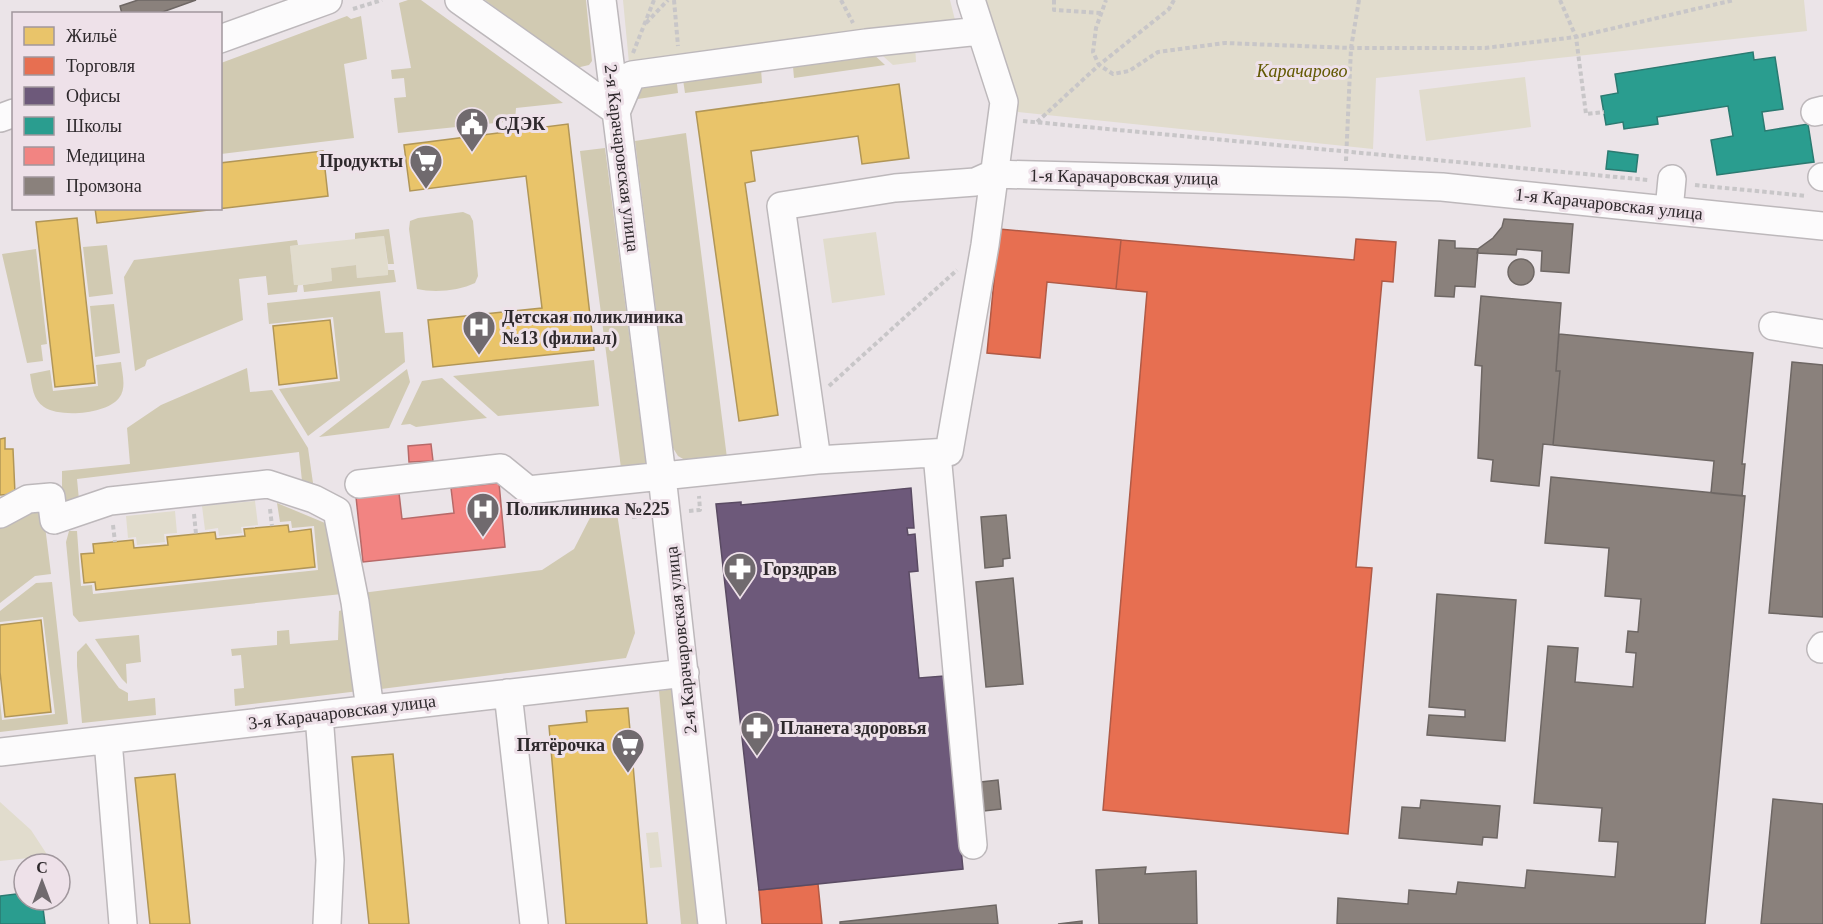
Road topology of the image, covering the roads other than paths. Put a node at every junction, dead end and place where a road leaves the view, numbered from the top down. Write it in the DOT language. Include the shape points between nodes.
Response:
graph roads {
  1 [pos="328,0"];
  2 [pos="459,0"];
  3 [pos="602,0"];
  4 [pos="971,0"];
  5 [pos="980,31"];
  6 [pos="222,38"];
  7 [pos="616,111"];
  8 [pos="993,174"];
  9 [pos="1672,181"];
  10 [pos="1668,210"];
  11 [pos="1823,226"];
  12 [pos="1773,326"];
  13 [pos="1823,334"];
  14 [pos="937,454"];
  15 [pos="818,460"];
  16 [pos="662,476"];
  17 [pos="359,484"];
  18 [pos="0,514"];
  19 [pos="685,673"];
  20 [pos="508,693"];
  21 [pos="370,709"];
  22 [pos="319,715"];
  23 [pos="108,740"];
  24 [pos="0,752"];
  25 [pos="974,845"];
  26 [pos="123,924"];
  27 [pos="327,924"];
  28 [pos="534,924"];
  29 [pos="712,924"];
  1 -- 6 [label="street"];
  2 -- 7 [label="street"];
  3 -- 7 [label="street, 2-я Карачаровская улица"];
  4 -- 5 [label="street"];
  5 -- 7 [label="street" via="632,75"];
  5 -- 8 [label="street" via="1004,102"];
  7 -- 16 [label="street, 2-я Карачаровская улица"];
  8 -- 10 [label="street, 1-я Карачаровская улица" via="1442,187"];
  8 -- 14 [label="street" via="985,245 949,452"];
  8 -- 15 [label="street, 1-я Карачаровская улица" via="975,182 895,188 781,206"];
  9 -- 10 [label="street"];
  10 -- 11 [label="street, 1-я Карачаровская улица"];
  12 -- 13 [label="street"];
  14 -- 15 [label="street"];
  14 -- 25 [label="street"];
  15 -- 16 [label="street"];
  16 -- 17 [label="street" via="528,490 501,468"];
  16 -- 19 [label="street, 2-я Карачаровская улица"];
  18 -- 21 [label="street" via="28,499 51,497 54,520 110,501 268,484 337,511"];
  19 -- 20 [label="street, 3-я Карачаровская улица"];
  19 -- 29 [label="street, 2-я Карачаровская улица"];
  20 -- 21 [label="street, 3-я Карачаровская улица"];
  20 -- 28 [label="street"];
  21 -- 22 [label="street, 3-я Карачаровская улица"];
  22 -- 23 [label="street, 3-я Карачаровская улица"];
  22 -- 27 [label="street" via="330,860"];
  23 -- 24 [label="street, 3-я Карачаровская улица"];
  23 -- 26 [label="street"];
}
